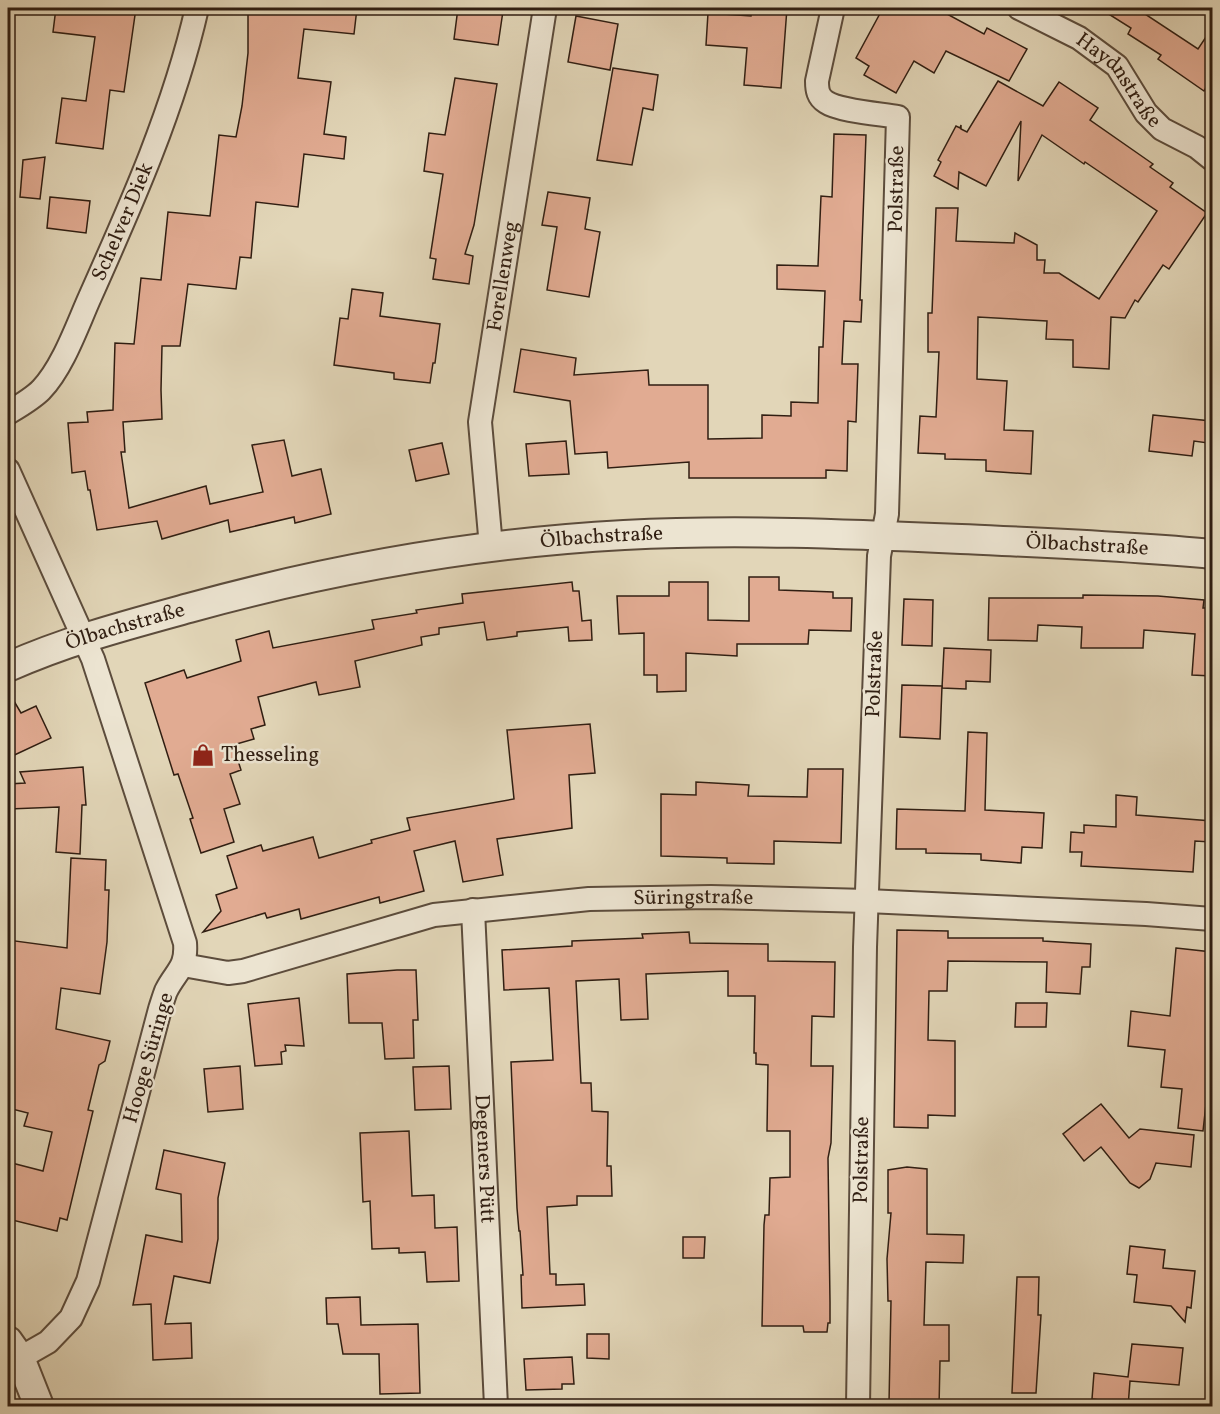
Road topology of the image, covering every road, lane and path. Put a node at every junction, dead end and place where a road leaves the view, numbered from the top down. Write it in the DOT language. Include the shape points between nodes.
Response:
graph roads {
  1 [pos="197,8"];
  2 [pos="544,8"];
  3 [pos="832,8"];
  4 [pos="1019,8"];
  5 [pos="1212,159"];
  6 [pos="8,413"];
  7 [pos="8,470"];
  8 [pos="883,535"];
  9 [pos="491,548"];
  10 [pos="1212,554"];
  11 [pos="83,637"];
  12 [pos="8,666"];
  13 [pos="867,901"];
  14 [pos="473,910"];
  15 [pos="1212,919"];
  16 [pos="183,965"];
  17 [pos="14,1350"];
  18 [pos="39,1407"];
  19 [pos="496,1407"];
  20 [pos="858,1407"];
  1 -- 6 [label="street, Schelver Diek" via="161,131 76,328 56,369 40,390"];
  2 -- 9 [label="street, Forellenweg" via="480,422"];
  3 -- 8 [label="street, Polstraße" via="817,81 820,97 834,106 898,117"];
  4 -- 5 [label="street, Haydnstraße" via="1079,38 1117,66 1146,113 1162,129"];
  7 -- 11 [label="street, Hooge Süringe"];
  8 -- 9 [label="street, Ölbachstraße" via="708,532 603,536"];
  8 -- 10 [label="street, Ölbachstraße"];
  8 -- 13 [label="street, Polstraße" via="878,569"];
  9 -- 11 [label="street, Ölbachstraße" via="310,578"];
  11 -- 12 [label="street, Ölbachstraße"];
  11 -- 16 [label="street, Hooge Süringe" via="185,943"];
  13 -- 14 [label="street, Süringstraße" via="589,899"];
  13 -- 15 [label="street, Süringstraße"];
  13 -- 20 [label="street, Polstraße"];
  14 -- 16 [label="street, Süringstraße" via="434,915 243,971 228,973"];
  14 -- 19 [label="street, Degeners Pütt"];
  16 -- 17 [label="street, Hooge Süringe" via="160,1009 88,1281 71,1318 48,1342"];
  17 -- 18 [label="street"];
}
